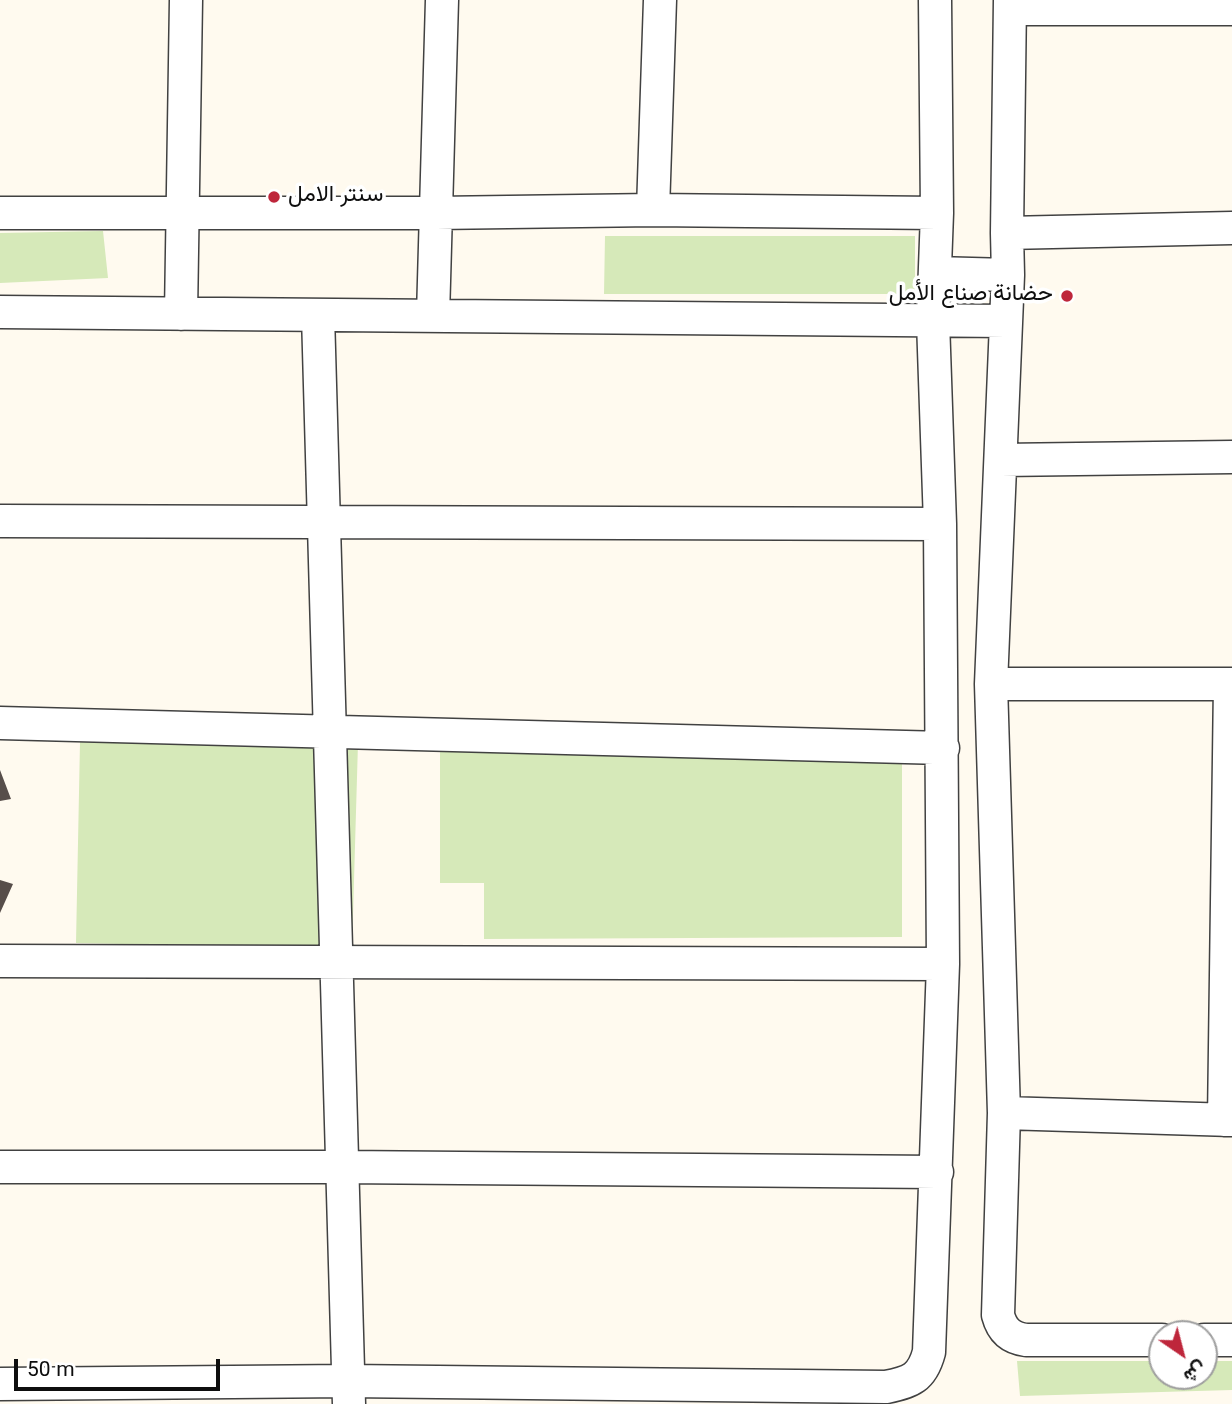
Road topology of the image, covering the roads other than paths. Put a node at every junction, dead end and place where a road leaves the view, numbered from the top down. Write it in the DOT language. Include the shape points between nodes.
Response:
graph roads {
  1 [pos="186,0"];
  2 [pos="442,0"];
  3 [pos="660,0"];
  4 [pos="935,0"];
  5 [pos="1010,4"];
  6 [pos="1232,9"];
  7 [pos="653,210"];
  8 [pos="937,212"];
  9 [pos="0,213"];
  10 [pos="182,213"];
  11 [pos="436,213"];
  12 [pos="1232,228"];
  13 [pos="1007,233"];
  14 [pos="935,273"];
  15 [pos="1008,275"];
  16 [pos="0,312"];
  17 [pos="181,314"];
  18 [pos="318,315"];
  19 [pos="433,316"];
  20 [pos="933,321"];
  21 [pos="1006,321"];
  22 [pos="1232,457"];
  23 [pos="1001,460"];
  24 [pos="0,521"];
  25 [pos="325,523"];
  26 [pos="940,524"];
  27 [pos="991,684"];
  28 [pos="1231,684"];
  29 [pos="0,723"];
  30 [pos="331,732"];
  31 [pos="943,748"];
  32 [pos="0,961"];
  33 [pos="337,961"];
  34 [pos="943,964"];
  35 [pos="1004,1113"];
  36 [pos="1228,1120"];
  37 [pos="0,1167"];
  38 [pos="342,1167"];
  39 [pos="937,1172"];
  40 [pos="1148,1340"];
  41 [pos="0,1384"];
  42 [pos="348,1392"];
  1 -- 10 [label="street"];
  2 -- 11 [label="street"];
  3 -- 7 [label="street"];
  4 -- 8 [label="street"];
  5 -- 6 [label="street"];
  5 -- 13 [label="street"];
  7 -- 8 [label="street"];
  7 -- 11 [label="street"];
  8 -- 14 [label="street"];
  9 -- 10 [label="street"];
  10 -- 11 [label="street"];
  10 -- 17 [label="street"];
  11 -- 19 [label="street"];
  12 -- 13 [label="street"];
  13 -- 15 [label="street"];
  14 -- 15 [label="street"];
  14 -- 20 [label="street"];
  15 -- 21 [label="street"];
  16 -- 17 [label="street"];
  17 -- 18 [label="street"];
  18 -- 19 [label="street"];
  18 -- 25 [label="street"];
  19 -- 20 [label="street"];
  20 -- 21 [label="street"];
  20 -- 26 [label="street"];
  21 -- 23 [label="street"];
  22 -- 23 [label="street"];
  23 -- 27 [label="street"];
  24 -- 25 [label="street"];
  25 -- 26 [label="street"];
  25 -- 30 [label="street"];
  26 -- 31 [label="street"];
  27 -- 28 [label="street"];
  27 -- 35 [label="street"];
  28 -- 36 [label="street"];
  29 -- 30 [label="street"];
  30 -- 31 [label="street"];
  30 -- 33 [label="street"];
  31 -- 34 [label="street"];
  32 -- 33 [label="street"];
  33 -- 34 [label="street"];
  33 -- 38 [label="street"];
  34 -- 39 [label="street"];
  35 -- 36 [label="street"];
  35 -- 40 [label="street" via="998,1315 1004,1330 1026,1340"];
  37 -- 38 [label="street"];
  38 -- 39 [label="street"];
  38 -- 42 [label="street"];
  39 -- 42 [label="street" via="929,1352 918,1376 901,1384"];
  41 -- 42 [label="street"];
}
